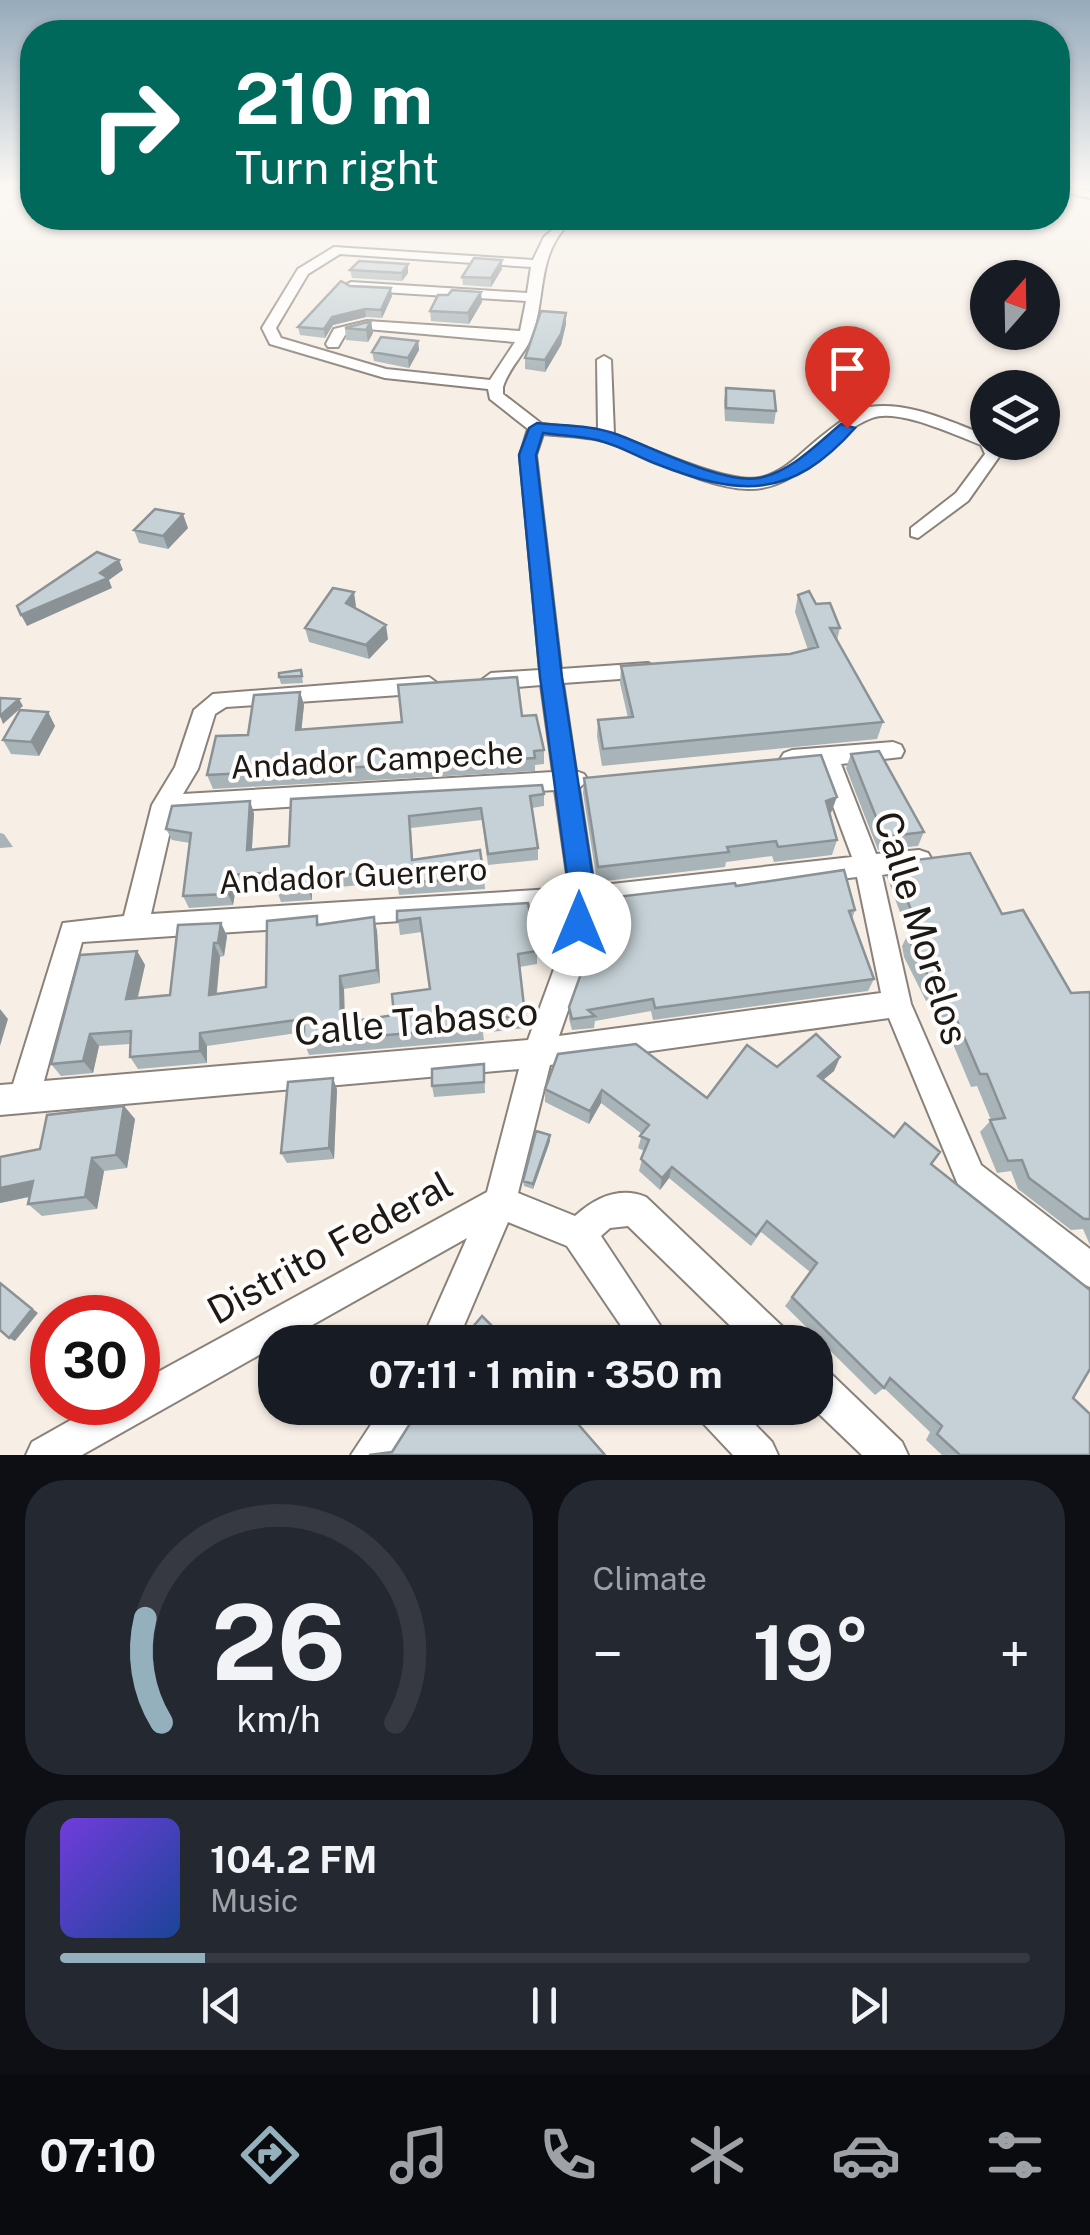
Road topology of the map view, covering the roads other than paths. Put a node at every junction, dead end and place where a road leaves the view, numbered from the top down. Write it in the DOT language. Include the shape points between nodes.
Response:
graph roads {
  1 [pos="333,253"];
  2 [pos="380,253"];
  3 [pos="543,253"];
  4 [pos="539,264"];
  5 [pos="351,286"];
  6 [pos="533,296"];
  7 [pos="526,336"];
  8 [pos="333,344"];
  9 [pos="604,360"];
  10 [pos="494,386"];
  11 [pos="537,428"];
  12 [pos="970,435"];
  13 [pos="606,436"];
  14 [pos="989,460"];
  15 [pos="918,532"];
  16 [pos="668,668"];
  17 [pos="551,677"];
  18 [pos="893,752"];
  19 [pos="826,756"];
  20 [pos="770,761"];
  21 [pos="602,778"];
  22 [pos="565,782"];
  23 [pos="164,805"];
  24 [pos="940,858"];
  25 [pos="868,867"];
  26 [pos="583,898"];
  27 [pos="135,924"];
  28 [pos="897,1004"];
  29 [pos="538,1053"];
  30 [pos="13,1098"];
  31 [pos="500,1202"];
  32 [pos="579,1234"];
  33 [pos="1090,1270"];
  34 [pos="446,1325"];
  35 [pos="641,1325"];
  36 [pos="754,1325"];
  37 [pos="833,1401"];
  38 [pos="392,1425"];
  39 [pos="730,1425"];
  40 [pos="45,1455"];
  41 [pos="370,1455"];
  42 [pos="759,1455"];
  43 [pos="889,1455"];
  1 -- 10 [label="street" via="302,272 269,328 275,341 385,373"];
  2 -- 4 [label="street"];
  3 -- 4 [label="street"];
  4 -- 6 [label="street"];
  5 -- 6 [label="street"];
  6 -- 7 [label="street"];
  7 -- 8 [label="street" via="367,326 339,332"];
  7 -- 10 [label="street"];
  9 -- 13 [label="street"];
  10 -- 11 [label="street" via="495,396"];
  11 -- 13 [label="street"];
  11 -- 17 [label="street" via="528,455"];
  12 -- 13 [label="street" via="922,416 870,412 799,467 745,484 664,462"];
  14 -- 15 [label="street" via="962,497"];
  16 -- 17 [label="street"];
  17 -- 22 [label="street"];
  17 -- 23 [label="street" via="221,700 205,710 186,770"];
  18 -- 19 [label="street"];
  19 -- 20 [label="street"];
  19 -- 25 [label="street, Calle Morelos"];
  21 -- 22 [label="street, Andador Campeche"];
  22 -- 23 [label="street, Andador Campeche"];
  22 -- 26 [label="street"];
  23 -- 27 [label="street"];
  24 -- 25 [label="street, Andador Guerrero"];
  25 -- 26 [label="street, Andador Guerrero"];
  25 -- 28 [label="street, Calle Morelos"];
  26 -- 27 [label="street, Andador Guerrero"];
  26 -- 29 [label="street" via="575,950"];
  27 -- 30 [label="street, Andador Guerrero" via="72,931"];
  28 -- 29 [label="street, Calle Tabasco"];
  28 -- 33 [label="street, Calle Morelos" via="970,1176"];
  29 -- 30 [label="street, Calle Tabasco"];
  29 -- 31 [label="street"];
  31 -- 32 [label="street"];
  31 -- 34 [label="street"];
  31 -- 40 [label="street, Distrito Federal"];
  32 -- 35 [label="street"];
  32 -- 36 [label="street" via="603,1212 634,1209"];
  37 -- 43 [label="street"];
  38 -- 41 [label="street"];
  39 -- 42 [label="street"];
}
